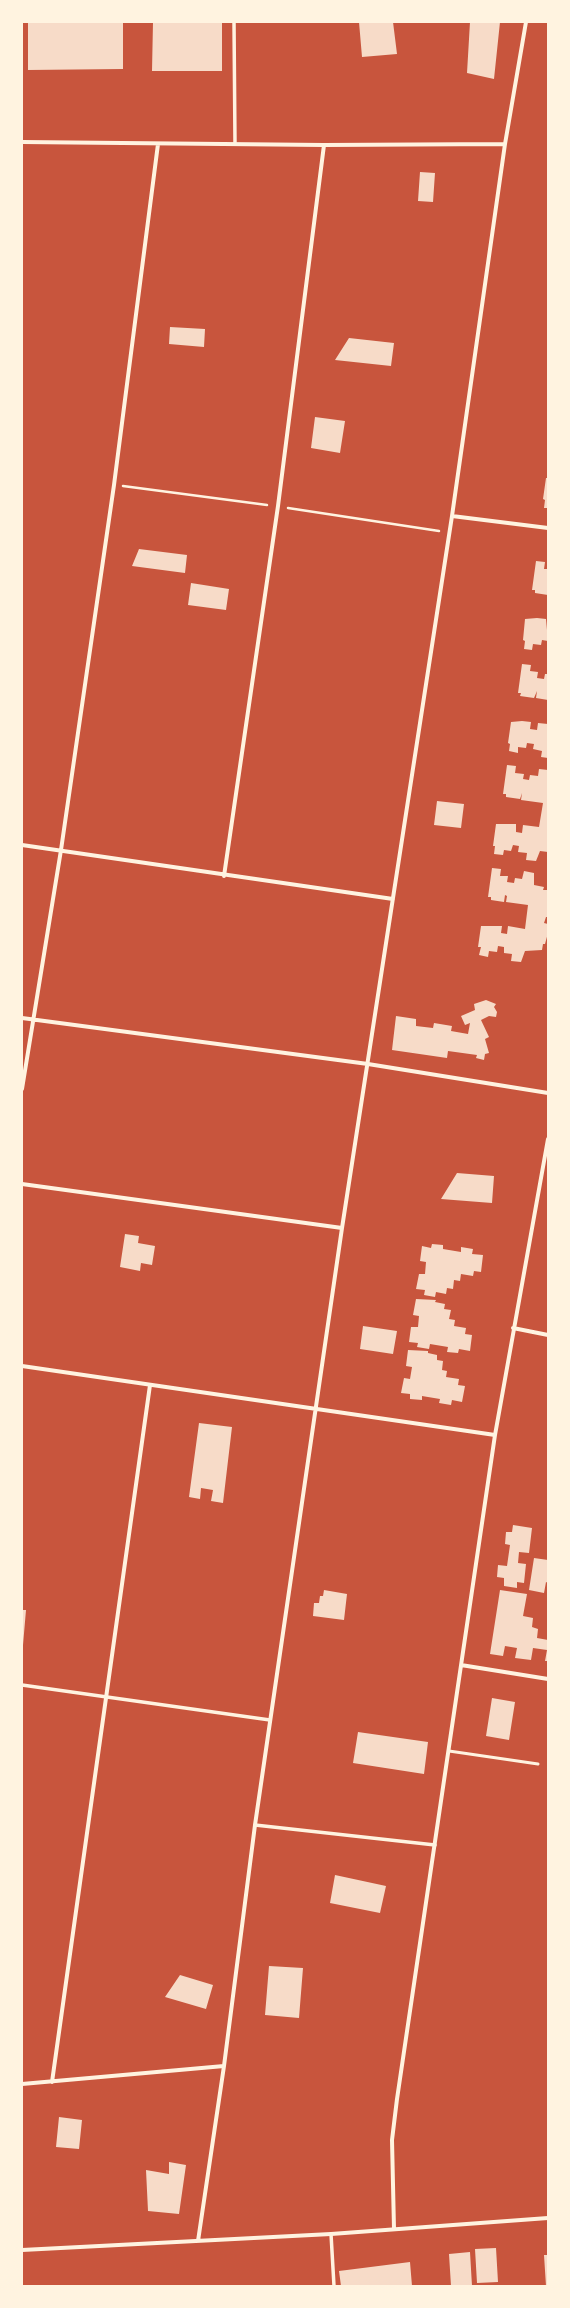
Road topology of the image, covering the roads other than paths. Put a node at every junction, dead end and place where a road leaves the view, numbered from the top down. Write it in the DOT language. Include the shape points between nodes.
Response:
graph roads {
  1 [pos="234,22"];
  2 [pos="526,22"];
  3 [pos="22,142"];
  4 [pos="158,144"];
  5 [pos="235,144"];
  6 [pos="505,144"];
  7 [pos="324,145"];
  8 [pos="452,516"];
  9 [pos="548,528"];
  10 [pos="22,845"];
  11 [pos="60,850"];
  12 [pos="224,876"];
  13 [pos="393,899"];
  14 [pos="22,1018"];
  15 [pos="33,1019"];
  16 [pos="368,1064"];
  17 [pos="22,1089"];
  18 [pos="548,1093"];
  19 [pos="548,1139"];
  20 [pos="22,1184"];
  21 [pos="342,1228"];
  22 [pos="513,1328"];
  23 [pos="548,1334"];
  24 [pos="22,1366"];
  25 [pos="150,1385"];
  26 [pos="315,1409"];
  27 [pos="495,1435"];
  28 [pos="461,1665"];
  29 [pos="548,1679"];
  30 [pos="22,1685"];
  31 [pos="105,1697"];
  32 [pos="270,1720"];
  33 [pos="449,1751"];
  34 [pos="538,1764"];
  35 [pos="255,1825"];
  36 [pos="435,1845"];
  37 [pos="224,2066"];
  38 [pos="52,2082"];
  39 [pos="22,2084"];
  40 [pos="548,2218"];
  41 [pos="394,2229"];
  42 [pos="331,2234"];
  43 [pos="198,2241"];
  44 [pos="22,2250"];
  45 [pos="334,2286"];
  1 -- 5 [label="street"];
  2 -- 6 [label="street"];
  3 -- 4 [label="street"];
  4 -- 5 [label="street"];
  4 -- 11 [label="street" via="115,477"];
  5 -- 7 [label="street"];
  6 -- 7 [label="street"];
  6 -- 8 [label="street"];
  7 -- 12 [label="street" via="278,506"];
  8 -- 9 [label="street"];
  8 -- 13 [label="street"];
  10 -- 11 [label="street"];
  11 -- 12 [label="street"];
  11 -- 15 [label="street"];
  12 -- 13 [label="street"];
  13 -- 16 [label="street"];
  14 -- 15 [label="street"];
  15 -- 16 [label="street"];
  15 -- 17 [label="street"];
  16 -- 18 [label="street"];
  16 -- 21 [label="street"];
  19 -- 22 [label="street"];
  20 -- 21 [label="street"];
  21 -- 26 [label="street"];
  22 -- 23 [label="street"];
  22 -- 27 [label="street"];
  24 -- 25 [label="street"];
  25 -- 26 [label="street"];
  25 -- 31 [label="street"];
  26 -- 27 [label="street"];
  26 -- 32 [label="street"];
  27 -- 28 [label="street"];
  28 -- 29 [label="street"];
  28 -- 33 [label="street"];
  30 -- 31 [label="street"];
  31 -- 32 [label="street"];
  31 -- 38 [label="street"];
  32 -- 35 [label="street"];
  33 -- 34 [label="lane"];
  33 -- 36 [label="street"];
  35 -- 36 [label="street"];
  35 -- 37 [label="street"];
  36 -- 41 [label="street" via="392,2140"];
  37 -- 38 [label="street"];
  37 -- 43 [label="street"];
  38 -- 39 [label="street"];
  40 -- 41 [label="street"];
  41 -- 42 [label="street"];
  42 -- 43 [label="street"];
  42 -- 45 [label="street"];
  43 -- 44 [label="street"];
}
